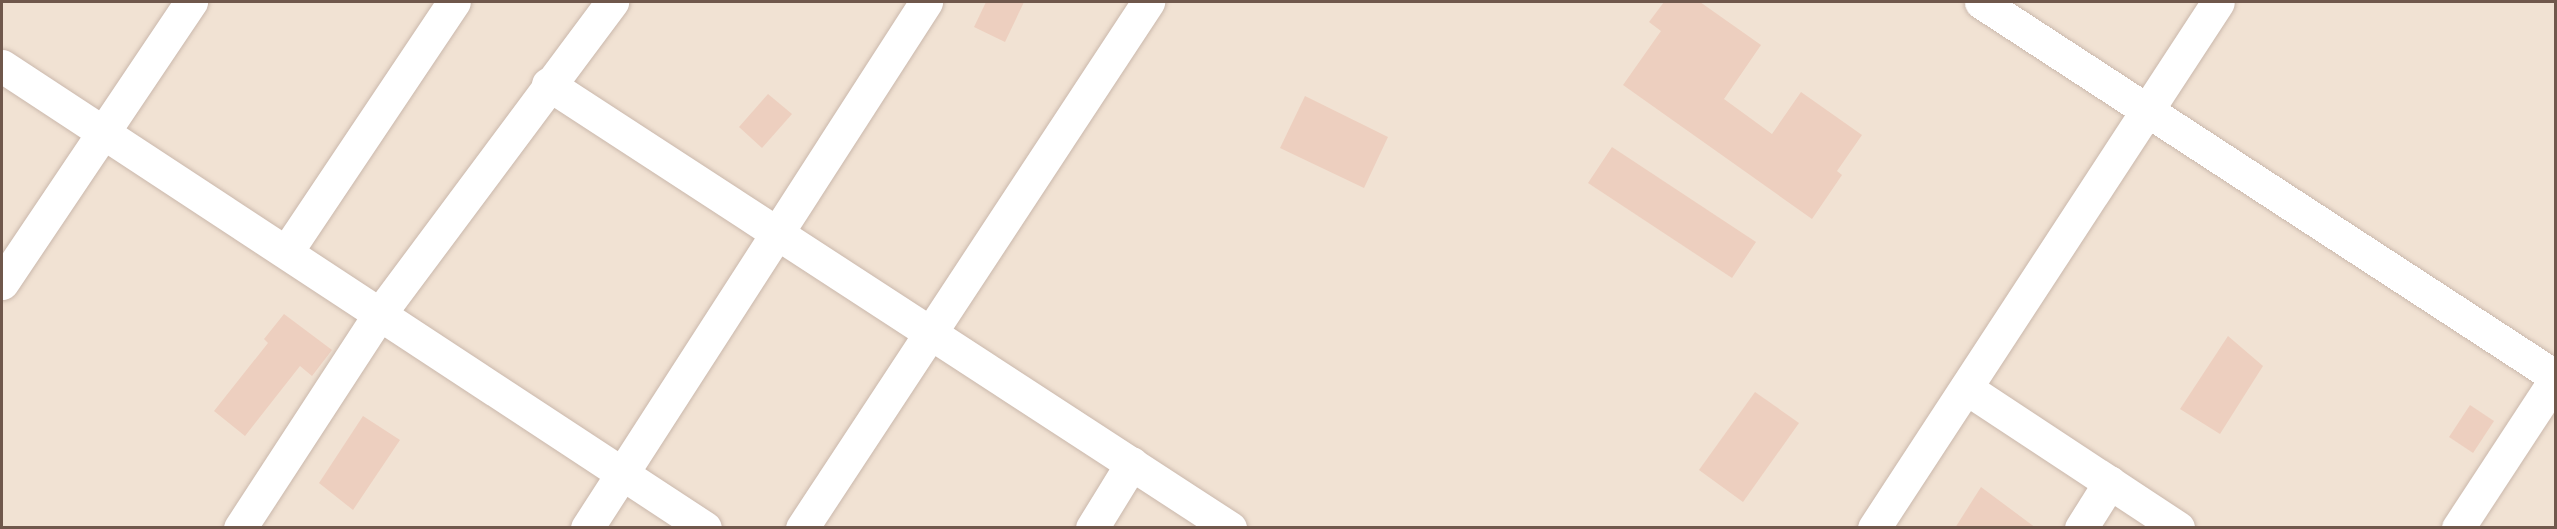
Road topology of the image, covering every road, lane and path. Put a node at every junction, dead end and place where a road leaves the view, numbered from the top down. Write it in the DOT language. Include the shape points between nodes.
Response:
graph roads {
  1 [pos="191,2"];
  2 [pos="612,2"];
  3 [pos="926,2"];
  4 [pos="1148,2"];
  5 [pos="1981,2"];
  6 [pos="2218,2"];
  7 [pos="449,3"];
  8 [pos="2,66"];
  9 [pos="548,84"];
  10 [pos="2149,108"];
  11 [pos="102,132"];
  12 [pos="775,234"];
  13 [pos="287,251"];
  14 [pos="2,283"];
  15 [pos="378,316"];
  16 [pos="929,336"];
  17 [pos="2556,378"];
  18 [pos="1966,388"];
  19 [pos="1132,463"];
  20 [pos="623,473"];
  21 [pos="2110,482"];
  22 [pos="240,528"];
  23 [pos="587,528"];
  24 [pos="705,528"];
  25 [pos="802,528"];
  26 [pos="1092,528"];
  27 [pos="1230,528"];
  28 [pos="1874,528"];
  29 [pos="2081,528"];
  30 [pos="2178,528"];
  31 [pos="2458,528"];
  1 -- 11 [label="street"];
  2 -- 9 [label="street"];
  3 -- 12 [label="street"];
  4 -- 16 [label="street"];
  5 -- 10 [label="street"];
  6 -- 10 [label="street"];
  7 -- 13 [label="street"];
  8 -- 11 [label="street"];
  9 -- 12 [label="street"];
  9 -- 15 [label="street"];
  10 -- 17 [label="street"];
  10 -- 18 [label="street"];
  11 -- 13 [label="street"];
  11 -- 14 [label="street"];
  12 -- 16 [label="street"];
  12 -- 20 [label="street"];
  13 -- 15 [label="street"];
  15 -- 20 [label="street"];
  15 -- 22 [label="street"];
  16 -- 19 [label="street"];
  16 -- 25 [label="street"];
  17 -- 31 [label="street"];
  18 -- 21 [label="street"];
  18 -- 28 [label="street"];
  19 -- 26 [label="street"];
  19 -- 27 [label="street"];
  20 -- 23 [label="street"];
  20 -- 24 [label="street"];
  21 -- 29 [label="street"];
  21 -- 30 [label="street"];
}
